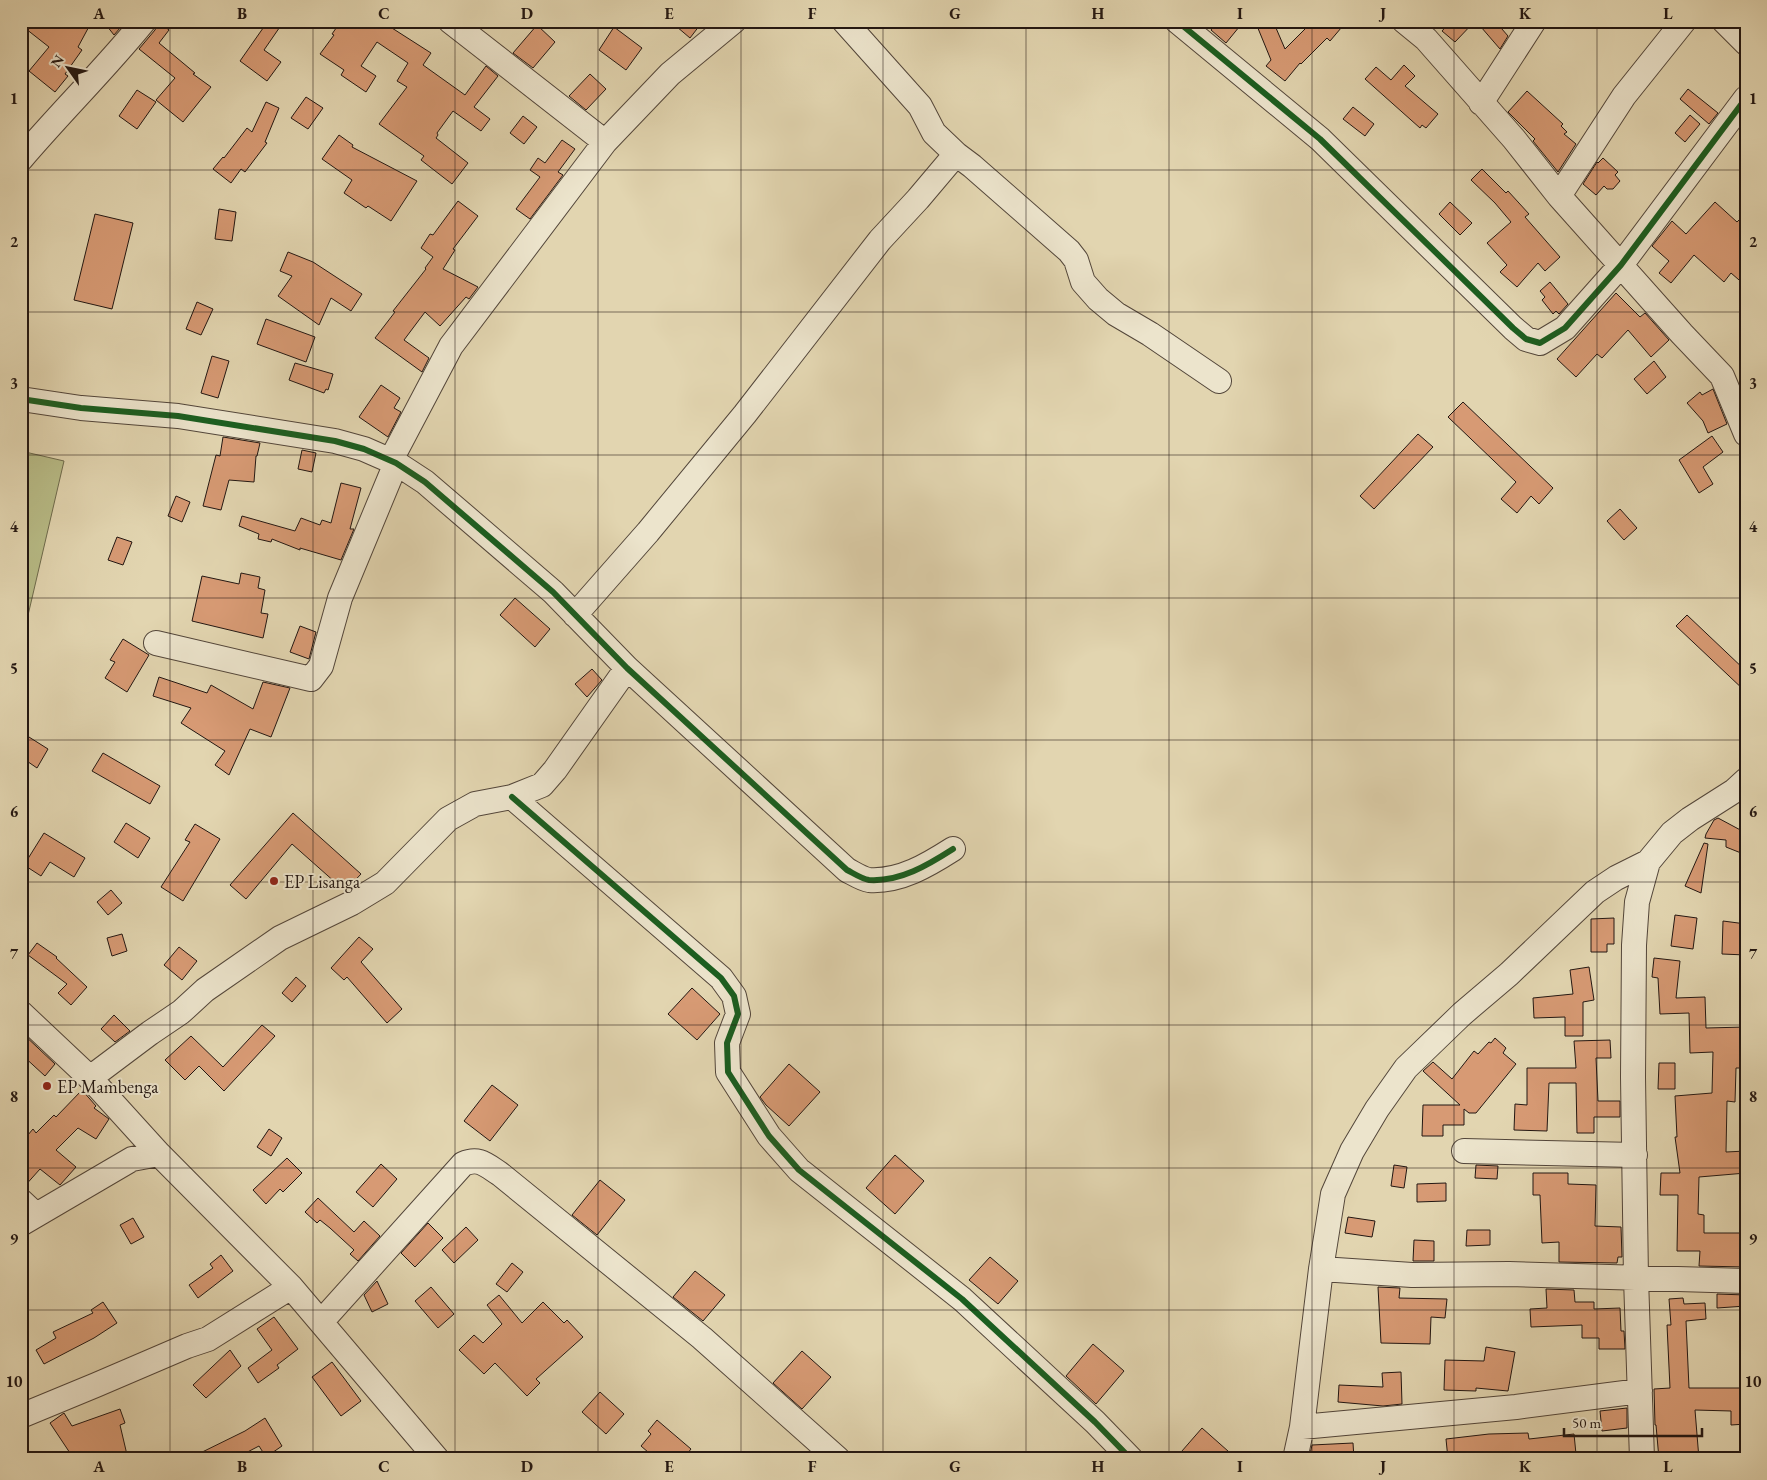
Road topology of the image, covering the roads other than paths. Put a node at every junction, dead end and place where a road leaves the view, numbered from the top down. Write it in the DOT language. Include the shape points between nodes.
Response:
graph roads {
  1 [pos="144,21"];
  2 [pos="450,21"];
  3 [pos="734,21"];
  4 [pos="844,21"];
  5 [pos="1176,21"];
  6 [pos="1404,21"];
  7 [pos="1534,21"];
  8 [pos="1684,21"];
  9 [pos="1724,21"];
  10 [pos="1746,44"];
  11 [pos="1746,98"];
  12 [pos="1481,103"];
  13 [pos="605,142"];
  14 [pos="956,154"];
  15 [pos="21,159"];
  16 [pos="1559,196"];
  17 [pos="1620,266"];
  18 [pos="1218,381"];
  19 [pos="21,399"];
  20 [pos="1745,431"];
  21 [pos="394,461"];
  22 [pos="575,615"];
  23 [pos="156,643"];
  24 [pos="627,668"];
  25 [pos="1746,780"];
  26 [pos="512,797"];
  27 [pos="953,849"];
  28 [pos="1648,862"];
  29 [pos="21,1013"];
  30 [pos="90,1078"];
  31 [pos="152,1147"];
  32 [pos="1464,1151"];
  33 [pos="1635,1155"];
  34 [pos="26,1213"];
  35 [pos="1321,1269"];
  36 [pos="1636,1278"];
  37 [pos="1746,1281"];
  38 [pos="291,1287"];
  39 [pos="321,1322"];
  40 [pos="1640,1391"];
  41 [pos="21,1416"];
  42 [pos="1302,1427"];
  43 [pos="437,1459"];
  44 [pos="838,1459"];
  45 [pos="1131,1459"];
  46 [pos="1295,1459"];
  47 [pos="1642,1459"];
  1 -- 15 [label="street"];
  2 -- 13 [label="street"];
  3 -- 13 [label="street" via="670,74"];
  4 -- 14 [label="street" via="920,106 934,133"];
  5 -- 17 [label="street" via="1320,139 1526,338 1540,343 1565,328"];
  6 -- 12 [label="street" via="1426,39"];
  7 -- 12 [label="street"];
  8 -- 16 [label="street" via="1624,96"];
  9 -- 10 [label="street"];
  11 -- 17 [label="street"];
  12 -- 16 [label="street"];
  13 -- 21 [label="street" via="452,346"];
  14 -- 18 [label="street" via="1069,251 1076,260 1083,282 1098,299"];
  14 -- 22 [label="street" via="880,240 745,414"];
  16 -- 17 [label="street"];
  17 -- 20 [label="street" via="1722,376"];
  19 -- 21 [label="street" via="178,416 335,441"];
  21 -- 22 [label="street" via="432,488 553,592"];
  21 -- 23 [label="street" via="340,598 322,666 311,679"];
  22 -- 24 [label="street"];
  24 -- 26 [label="street" via="542,785"];
  24 -- 27 [label="street" via="847,870 867,880 889,879 925,868"];
  25 -- 28 [label="street" via="1678,828"];
  26 -- 30 [label="street" via="475,804 448,819 384,883 352,903 280,938 205,990 181,1012"];
  26 -- 45 [label="street" via="721,978 734,996 738,1014 727,1043 728,1072 769,1136 799,1170 962,1299"];
  28 -- 33 [label="street" via="1637,902 1634,945"];
  28 -- 35 [label="street" via="1595,892 1406,1068 1352,1151 1333,1194"];
  29 -- 30 [label="street"];
  30 -- 31 [label="street"];
  31 -- 34 [label="street"];
  31 -- 38 [label="street"];
  32 -- 33 [label="street"];
  33 -- 36 [label="street"];
  35 -- 36 [label="street" via="1412,1275"];
  35 -- 42 [label="street"];
  36 -- 37 [label="street"];
  36 -- 40 [label="street"];
  38 -- 39 [label="street"];
  38 -- 41 [label="street" via="208,1339"];
  39 -- 43 [label="street"];
  39 -- 44 [label="street" via="463,1164 479,1161 500,1174 702,1338"];
  40 -- 42 [label="street" via="1516,1407"];
  40 -- 47 [label="street"];
  42 -- 46 [label="street"];
}
